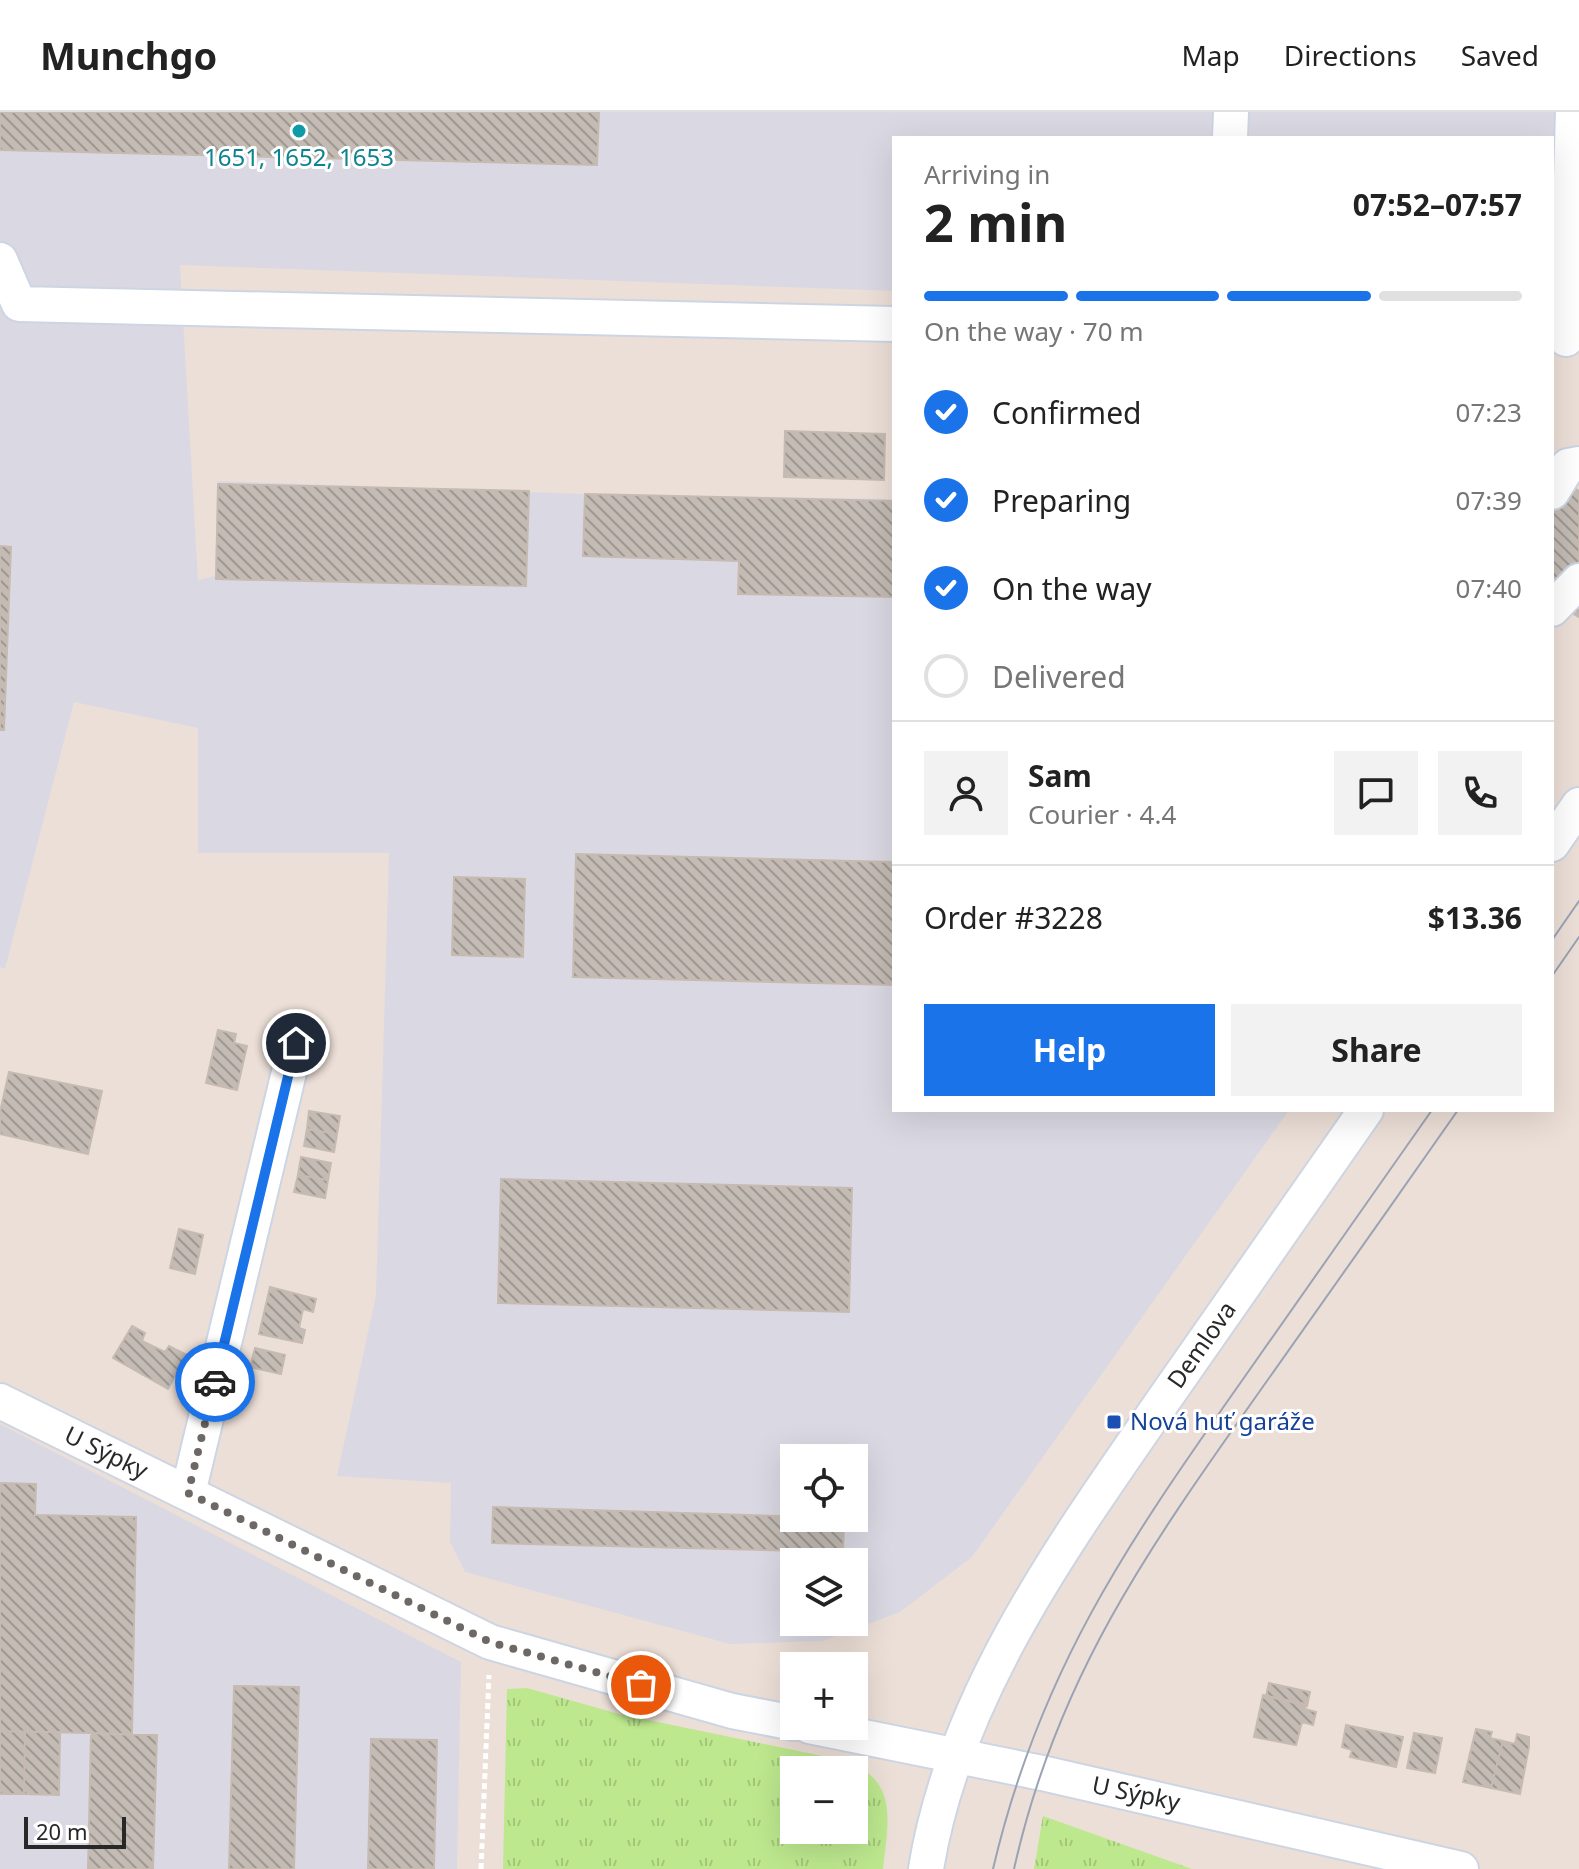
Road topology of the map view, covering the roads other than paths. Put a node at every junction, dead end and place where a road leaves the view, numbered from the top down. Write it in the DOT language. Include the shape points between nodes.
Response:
graph roads {
  1 [pos="1231,112"];
  2 [pos="1573,112"];
  3 [pos="1230,136"];
  4 [pos="0,260"];
  5 [pos="892,324"];
  6 [pos="1566,339"];
  7 [pos="1579,464"];
  8 [pos="1554,489"];
  9 [pos="1579,581"];
  10 [pos="1554,607"];
  11 [pos="1579,805"];
  12 [pos="1554,841"];
  13 [pos="296,1043"];
  14 [pos="1365,1112"];
  15 [pos="0,1401"];
  16 [pos="188,1493"];
  17 [pos="780,1720"];
  18 [pos="868,1738"];
  19 [pos="957,1755"];
  20 [pos="1362,1857"];
  21 [pos="926,1869"];
  22 [pos="1461,1869"];
  1 -- 3 [label="street"];
  2 -- 6 [label="street"];
  4 -- 5 [label="street" via="19,304"];
  7 -- 8 [label="street" via="1568,466"];
  9 -- 10 [label="street"];
  11 -- 12 [label="street"];
  13 -- 16 [label="street"];
  14 -- 19 [label="street, Demlova" via="1063,1549 1012,1637"];
  15 -- 16 [label="street, U Sýpky"];
  16 -- 17 [label="street, U Sýpky" via="490,1642"];
  18 -- 19 [label="street, U Sýpky"];
  19 -- 20 [label="street, U Sýpky"];
  19 -- 21 [label="street, Demlova"];
  20 -- 22 [label="street, U Sýpky"];
}
